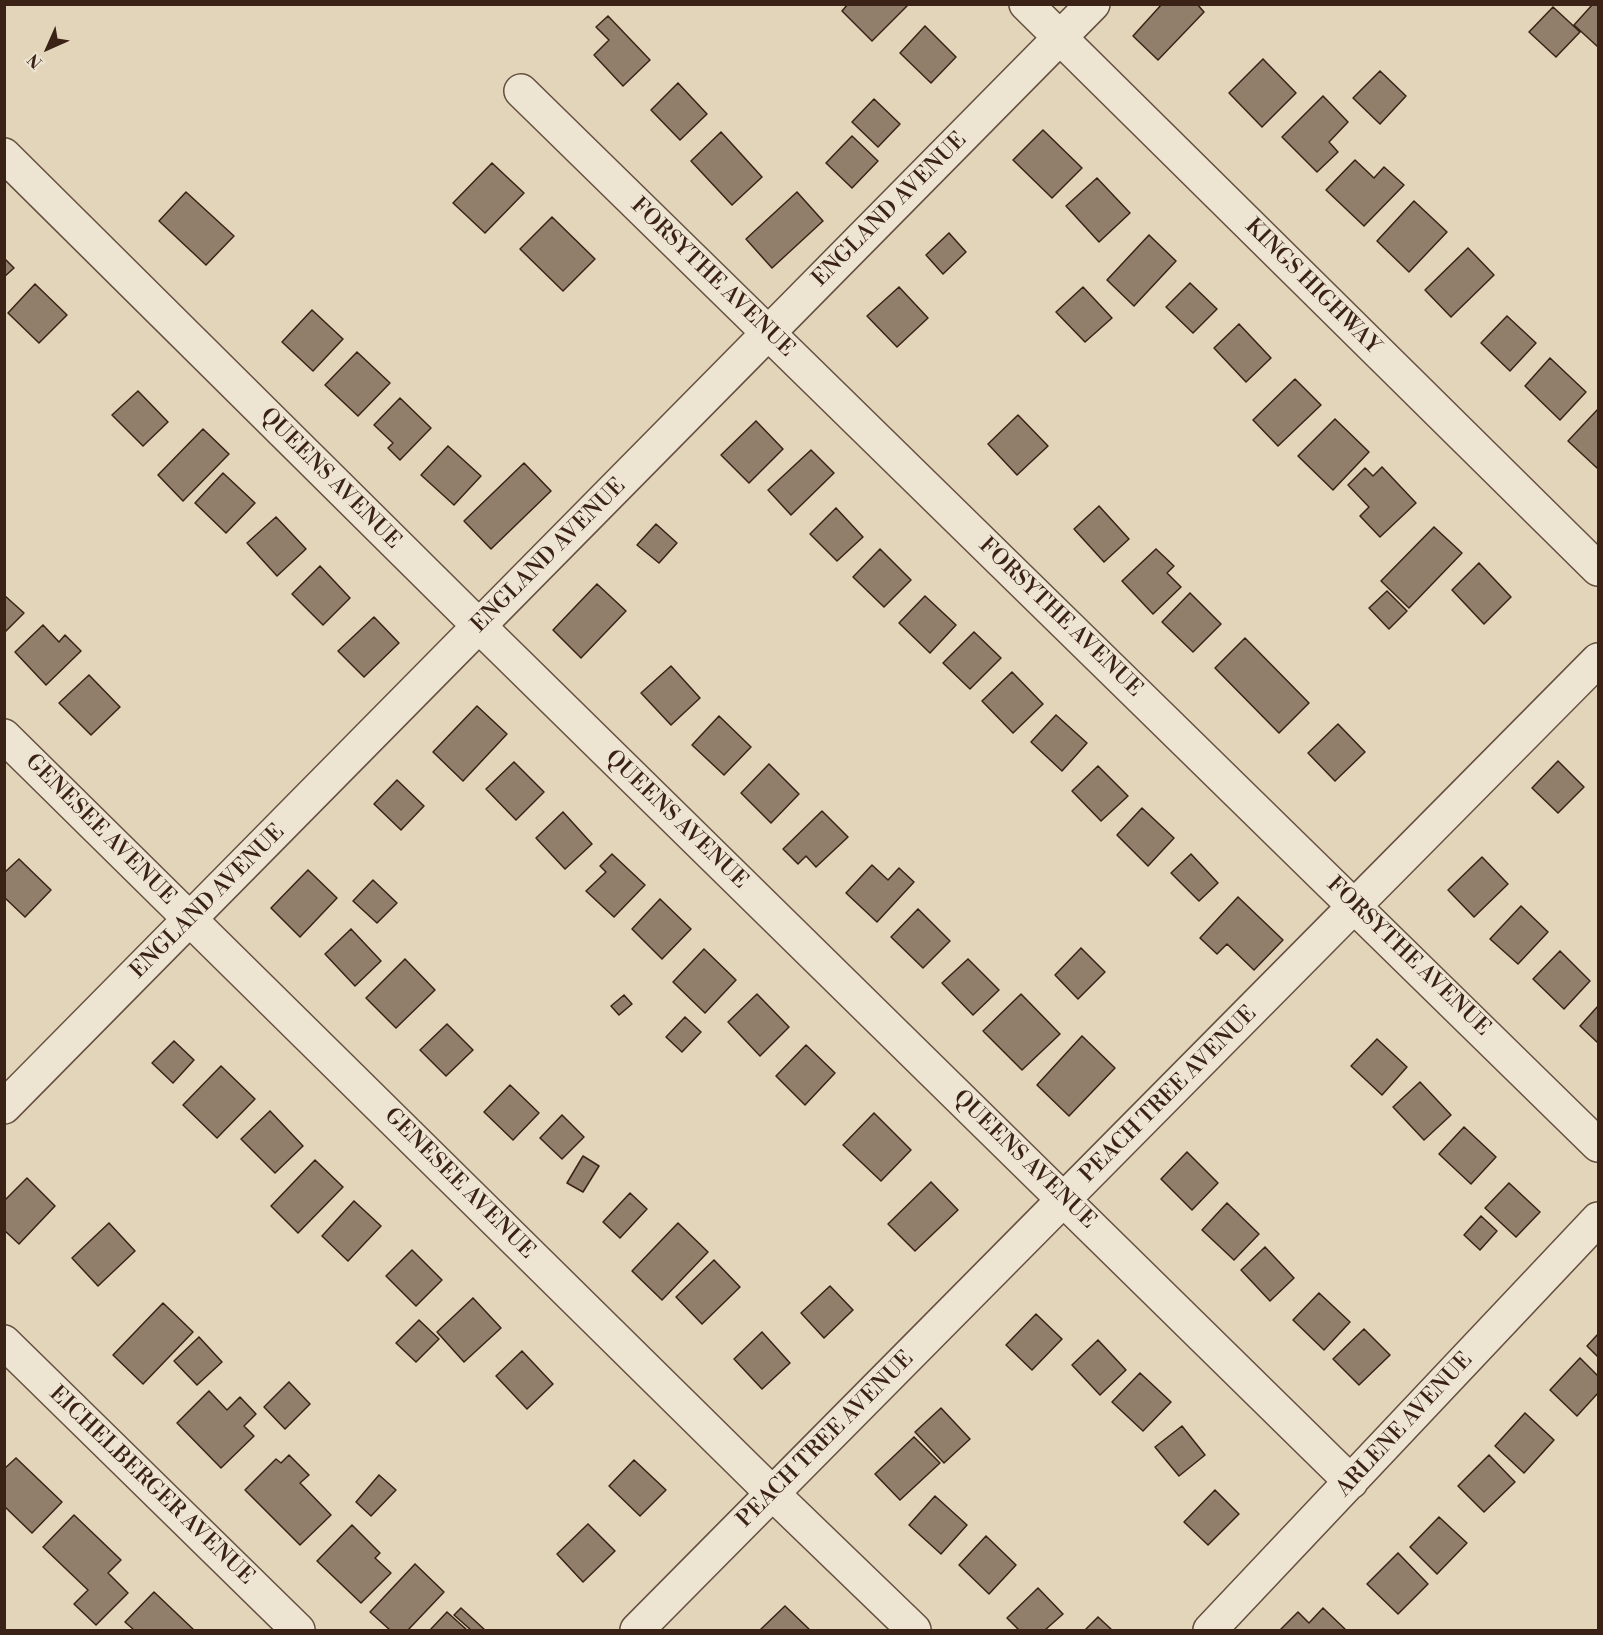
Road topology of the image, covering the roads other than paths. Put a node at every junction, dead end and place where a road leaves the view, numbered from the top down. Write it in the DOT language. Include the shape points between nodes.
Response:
graph roads {
  1 [pos="1026,4"];
  2 [pos="1093,4"];
  3 [pos="1060,38"];
  4 [pos="521,91"];
  5 [pos="4,155"];
  6 [pos="768,334"];
  7 [pos="1599,569"];
  8 [pos="480,627"];
  9 [pos="1599,660"];
  10 [pos="4,736"];
  11 [pos="1356,906"];
  12 [pos="190,920"];
  13 [pos="4,1107"];
  14 [pos="1599,1145"];
  15 [pos="1064,1200"];
  16 [pos="1599,1219"];
  17 [pos="4,1342"];
  18 [pos="1351,1482"];
  19 [pos="773,1494"];
  20 [pos="298,1630"];
  21 [pos="637,1630"];
  22 [pos="914,1630"];
  23 [pos="1210,1630"];
  1 -- 3 [label="street, KINGS HIGHWAY"];
  2 -- 3 [label="street, ENGLAND AVENUE"];
  3 -- 6 [label="street, ENGLAND AVENUE"];
  3 -- 7 [label="street, KINGS HIGHWAY"];
  4 -- 6 [label="street, FORSYTHE AVENUE"];
  5 -- 8 [label="street, QUEENS AVENUE"];
  6 -- 8 [label="street, ENGLAND AVENUE"];
  6 -- 11 [label="street, FORSYTHE AVENUE"];
  8 -- 12 [label="street, ENGLAND AVENUE"];
  8 -- 15 [label="street, QUEENS AVENUE"];
  9 -- 11 [label="street, PEACH TREE AVENUE"];
  10 -- 12 [label="street, GENESEE AVENUE"];
  11 -- 14 [label="street, FORSYTHE AVENUE"];
  11 -- 15 [label="street, PEACH TREE AVENUE"];
  12 -- 13 [label="street, ENGLAND AVENUE"];
  12 -- 19 [label="street, GENESEE AVENUE"];
  15 -- 18 [label="street, QUEENS AVENUE"];
  15 -- 19 [label="street, PEACH TREE AVENUE"];
  16 -- 18 [label="street, ARLENE AVENUE"];
  17 -- 20 [label="street, EICHELBERGER AVENUE"];
  18 -- 23 [label="street, ARLENE AVENUE"];
  19 -- 21 [label="street, PEACH TREE AVENUE"];
  19 -- 22 [label="street, GENESEE AVENUE"];
}
